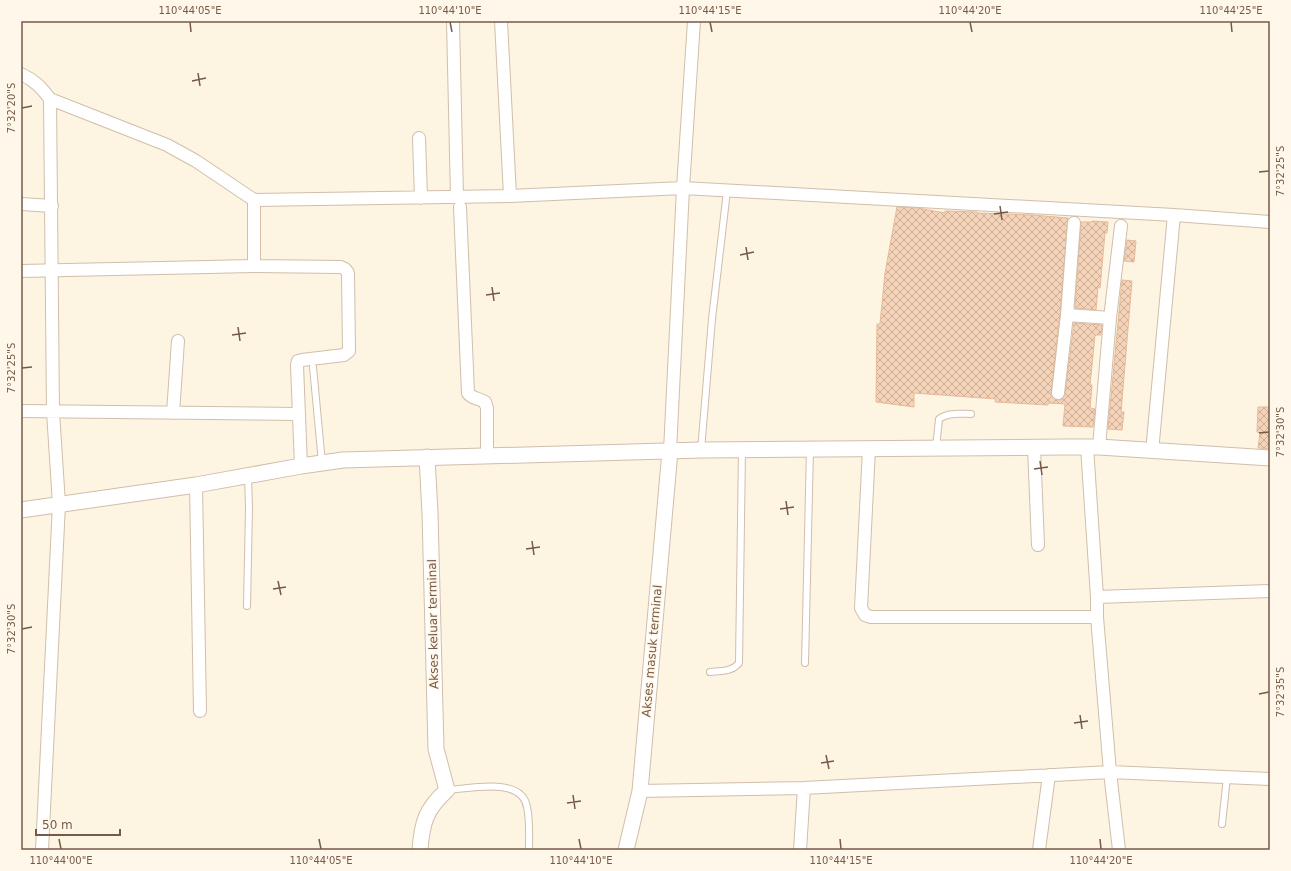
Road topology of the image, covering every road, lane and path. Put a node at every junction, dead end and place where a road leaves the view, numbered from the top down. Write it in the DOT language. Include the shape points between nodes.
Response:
graph roads {
  1 [pos="453,21"];
  2 [pos="501,21"];
  3 [pos="694,21"];
  4 [pos="21,74"];
  5 [pos="50,99"];
  6 [pos="418,138"];
  7 [pos="683,188"];
  8 [pos="727,191"];
  9 [pos="510,196"];
  10 [pos="421,198"];
  11 [pos="254,200"];
  12 [pos="459,202"];
  13 [pos="21,204"];
  14 [pos="52,206"];
  15 [pos="1174,214"];
  16 [pos="1270,222"];
  17 [pos="1074,223"];
  18 [pos="1121,226"];
  19 [pos="254,266"];
  20 [pos="51,271"];
  21 [pos="21,272"];
  22 [pos="1066,315"];
  23 [pos="1110,318"];
  24 [pos="178,341"];
  25 [pos="313,367"];
  26 [pos="1058,393"];
  27 [pos="21,411"];
  28 [pos="53,412"];
  29 [pos="173,413"];
  30 [pos="299,414"];
  31 [pos="970,414"];
  32 [pos="1034,447"];
  33 [pos="1093,447"];
  34 [pos="936,448"];
  35 [pos="810,449"];
  36 [pos="869,449"];
  37 [pos="701,450"];
  38 [pos="742,450"];
  39 [pos="670,451"];
  40 [pos="1153,451"];
  41 [pos="487,456"];
  42 [pos="428,457"];
  43 [pos="1270,458"];
  44 [pos="322,463"];
  45 [pos="301,466"];
  46 [pos="248,475"];
  47 [pos="196,485"];
  48 [pos="59,504"];
  49 [pos="21,510"];
  50 [pos="1038,545"];
  51 [pos="1270,591"];
  52 [pos="1097,597"];
  53 [pos="247,606"];
  54 [pos="1097,617"];
  55 [pos="804,663"];
  56 [pos="710,672"];
  57 [pos="200,711"];
  58 [pos="1110,772"];
  59 [pos="1049,776"];
  60 [pos="1227,777"];
  61 [pos="1270,779"];
  62 [pos="804,788"];
  63 [pos="447,790"];
  64 [pos="640,791"];
  65 [pos="1222,824"];
  66 [pos="42,850"];
  67 [pos="420,850"];
  68 [pos="529,850"];
  69 [pos="626,850"];
  70 [pos="800,850"];
  71 [pos="1040,850"];
  72 [pos="1120,850"];
  1 -- 12 [label="street"];
  2 -- 9 [label="street"];
  3 -- 7 [label="street"];
  4 -- 5 [label="street" via="41,87"];
  5 -- 11 [label="street" via="167,145"];
  5 -- 14 [label="street"];
  6 -- 10 [label="street"];
  7 -- 8 [label="street"];
  7 -- 9 [label="street"];
  7 -- 39 [label="street"];
  8 -- 15 [label="street"];
  8 -- 37 [label="lane" via="712,319"];
  9 -- 12 [label="street"];
  10 -- 11 [label="street"];
  10 -- 12 [label="street"];
  11 -- 19 [label="street"];
  12 -- 41 [label="street" via="468,392 485,402 487,408"];
  13 -- 14 [label="street"];
  14 -- 20 [label="street"];
  15 -- 16 [label="street"];
  15 -- 40 [label="street"];
  17 -- 22 [label="street"];
  18 -- 23 [label="street"];
  19 -- 20 [label="street"];
  19 -- 30 [label="street" via="341,267 348,273 349,352 344,355 298,361"];
  20 -- 21 [label="street"];
  20 -- 28 [label="street"];
  22 -- 23 [label="street"];
  22 -- 26 [label="street"];
  23 -- 33 [label="street"];
  24 -- 29 [label="street"];
  25 -- 44 [label="lane"];
  27 -- 28 [label="street"];
  28 -- 29 [label="street"];
  28 -- 48 [label="street"];
  29 -- 30 [label="street"];
  30 -- 45 [label="street"];
  31 -- 34 [label="lane" via="949,414 939,419"];
  32 -- 33 [label="street"];
  32 -- 34 [label="street"];
  32 -- 50 [label="street"];
  33 -- 40 [label="street"];
  33 -- 52 [label="street"];
  34 -- 36 [label="street"];
  35 -- 36 [label="street"];
  35 -- 38 [label="street"];
  35 -- 55 [label="lane"];
  36 -- 54 [label="street" via="861,608 865,615"];
  37 -- 38 [label="street"];
  37 -- 39 [label="street"];
  38 -- 56 [label="lane" via="739,663 731,670"];
  39 -- 41 [label="street"];
  39 -- 64 [label="street, Akses masuk terminal"];
  40 -- 43 [label="street"];
  41 -- 42 [label="street"];
  42 -- 44 [label="street"];
  42 -- 63 [label="street, Akses keluar terminal" via="436,749"];
  44 -- 45 [label="street"];
  45 -- 46 [label="street"];
  46 -- 47 [label="street"];
  46 -- 53 [label="lane"];
  47 -- 48 [label="street"];
  47 -- 57 [label="street"];
  48 -- 49 [label="street"];
  48 -- 66 [label="street"];
  51 -- 52 [label="street"];
  52 -- 54 [label="street"];
  54 -- 58 [label="street"];
  58 -- 59 [label="street"];
  58 -- 60 [label="street"];
  58 -- 72 [label="street"];
  59 -- 62 [label="street"];
  59 -- 71 [label="street"];
  60 -- 61 [label="street"];
  60 -- 65 [label="lane"];
  62 -- 64 [label="street"];
  62 -- 70 [label="street"];
  63 -- 67 [label="street" via="436,800 429,812 422,828"];
  63 -- 68 [label="lane" via="500,786 521,794 527,805"];
  64 -- 69 [label="street, Akses masuk terminal"];
}
